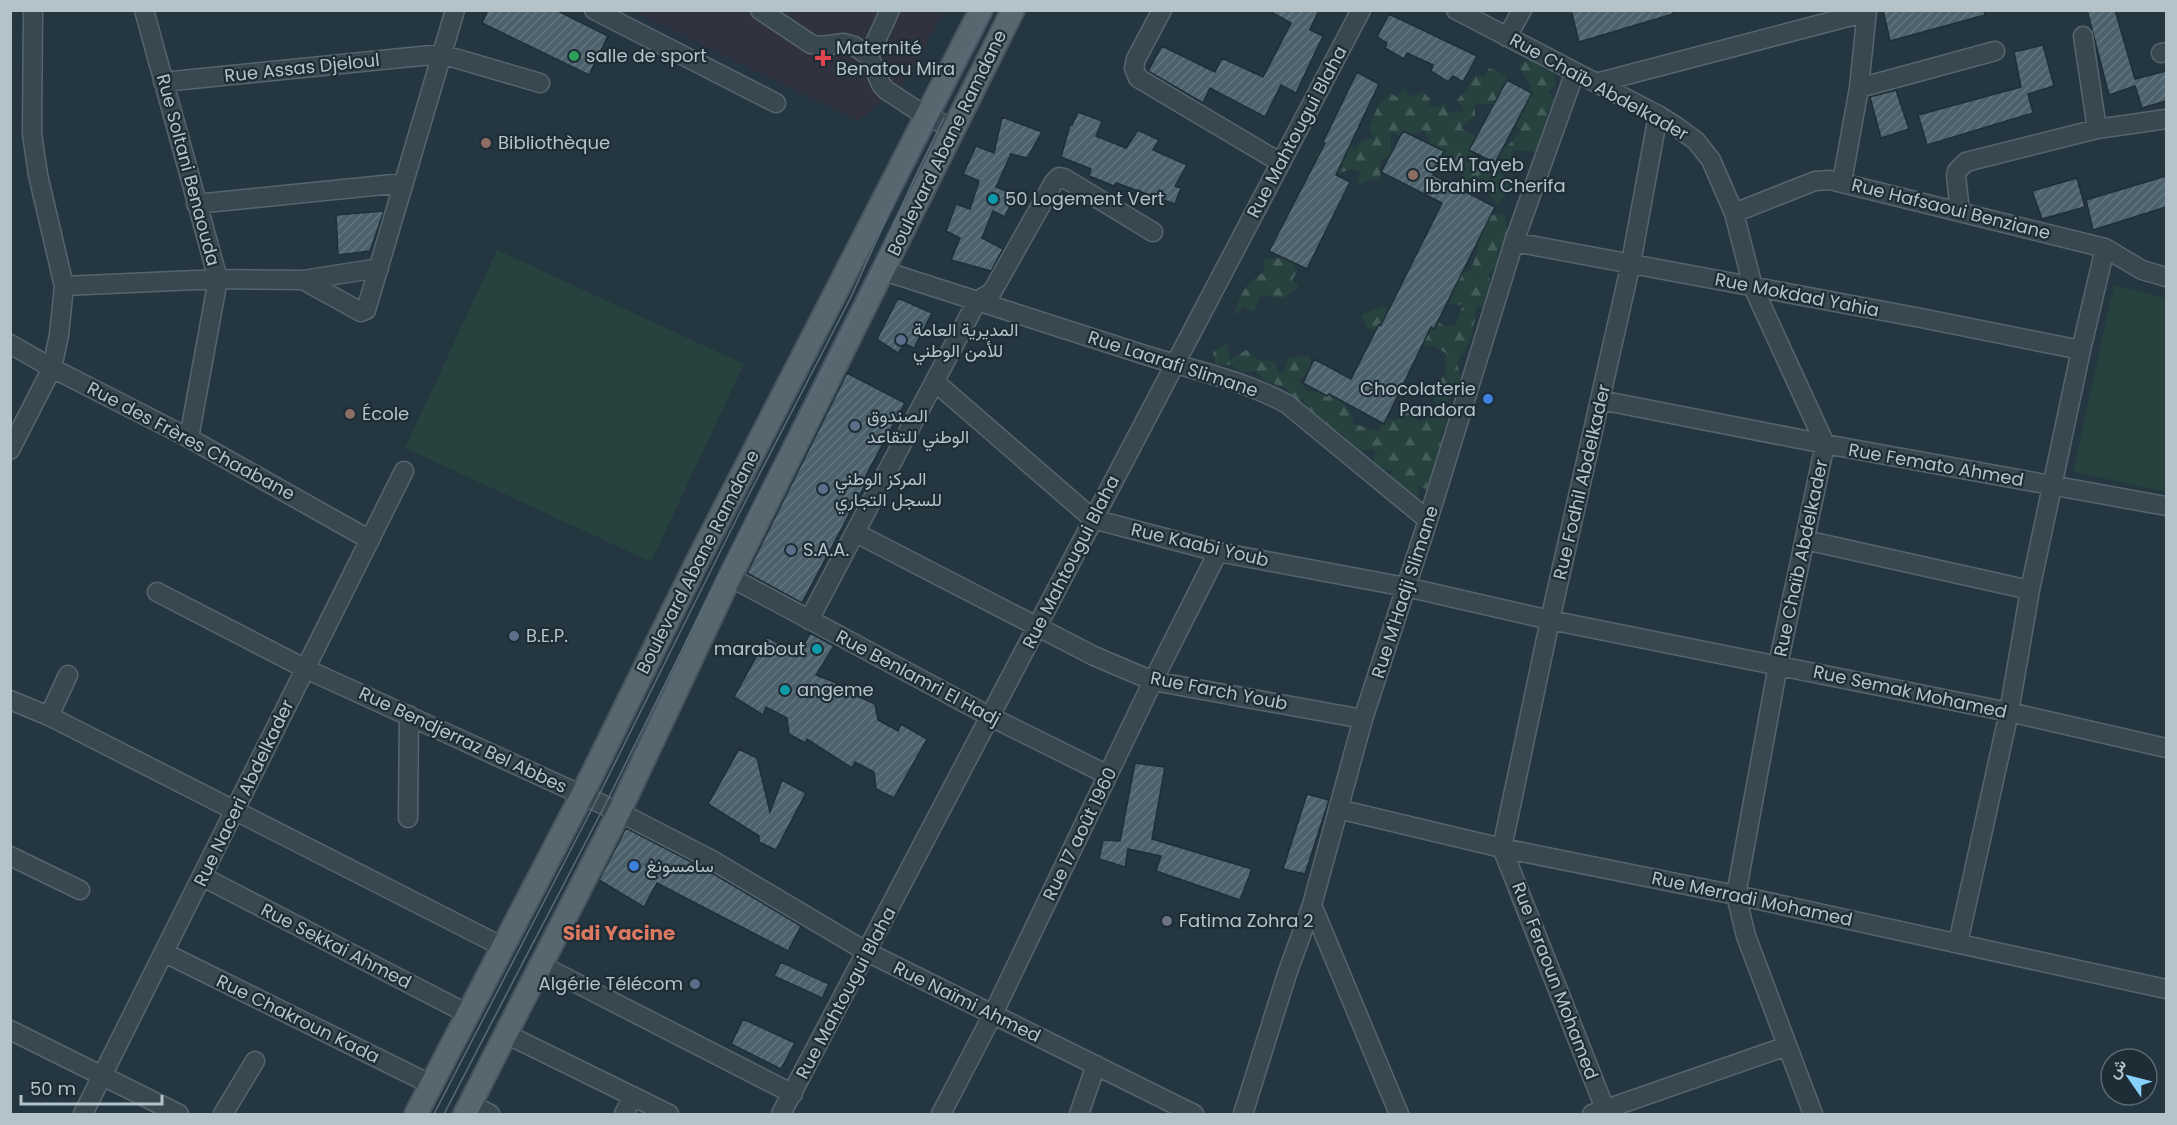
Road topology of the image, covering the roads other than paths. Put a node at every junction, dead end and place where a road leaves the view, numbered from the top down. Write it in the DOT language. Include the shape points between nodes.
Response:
graph roads {
  1 [pos="33,10"];
  2 [pos="144,10"];
  3 [pos="455,10"];
  4 [pos="594,10"];
  5 [pos="760,10"];
  6 [pos="890,10"];
  7 [pos="981,10"];
  8 [pos="1013,10"];
  9 [pos="1162,10"];
  10 [pos="1361,10"];
  11 [pos="1456,10"];
  12 [pos="1522,10"];
  13 [pos="1867,11"];
  14 [pos="2083,36"];
  15 [pos="1507,37"];
  16 [pos="1995,51"];
  17 [pos="441,54"];
  18 [pos="869,56"];
  19 [pos="1575,72"];
  20 [pos="164,82"];
  21 [pos="1596,82"];
  22 [pos="540,84"];
  23 [pos="1859,88"];
  24 [pos="776,102"];
  25 [pos="1658,116"];
  26 [pos="927,117"];
  27 [pos="2166,119"];
  28 [pos="954,128"];
  29 [pos="2097,129"];
  30 [pos="1281,163"];
  31 [pos="1842,182"];
  32 [pos="403,183"];
  33 [pos="196,204"];
  34 [pos="1960,212"];
  35 [pos="1734,213"];
  36 [pos="1153,232"];
  37 [pos="1514,242"];
  38 [pos="2105,248"];
  39 [pos="1631,263"];
  40 [pos="379,268"];
  41 [pos="884,271"];
  42 [pos="2166,277"];
  43 [pos="218,279"];
  44 [pos="303,280"];
  45 [pos="64,286"];
  46 [pos="1753,287"];
  47 [pos="977,302"];
  48 [pos="10,344"];
  49 [pos="2080,351"];
  50 [pos="1175,364"];
  51 [pos="52,368"];
  52 [pos="935,382"];
  53 [pos="1600,400"];
  54 [pos="189,438"];
  55 [pos="1825,444"];
  56 [pos="10,450"];
  57 [pos="404,471"];
  58 [pos="2052,486"];
  59 [pos="2166,506"];
  60 [pos="1093,519"];
  61 [pos="1428,520"];
  62 [pos="856,533"];
  63 [pos="370,540"];
  64 [pos="1805,540"];
  65 [pos="1218,552"];
  66 [pos="730,577"];
  67 [pos="1406,587"];
  68 [pos="2030,590"];
  69 [pos="157,592"];
  70 [pos="809,620"];
  71 [pos="1550,620"];
  72 [pos="1037,627"];
  73 [pos="1778,665"];
  74 [pos="306,669"];
  75 [pos="68,675"];
  76 [pos="1153,681"];
  77 [pos="10,700"];
  78 [pos="2009,712"];
  79 [pos="49,716"];
  80 [pos="409,716"];
  81 [pos="991,717"];
  82 [pos="1363,719"];
  83 [pos="2166,748"];
  84 [pos="1108,775"];
  85 [pos="582,795"];
  86 [pos="1338,809"];
  87 [pos="236,810"];
  88 [pos="619,812"];
  89 [pos="408,818"];
  90 [pos="1502,848"];
  91 [pos="10,856"];
  92 [pos="203,877"];
  93 [pos="80,890"];
  94 [pos="1736,895"];
  95 [pos="1312,905"];
  96 [pos="1958,943"];
  97 [pos="503,947"];
  98 [pos="867,952"];
  99 [pos="165,953"];
  100 [pos="541,965"];
  101 [pos="2166,989"];
  102 [pos="468,1014"];
  103 [pos="992,1016"];
  104 [pos="10,1030"];
  105 [pos="506,1034"];
  106 [pos="1787,1047"];
  107 [pos="255,1061"];
  108 [pos="1096,1065"];
  109 [pos="102,1077"];
  110 [pos="432,1085"];
  111 [pos="793,1094"];
  112 [pos="633,1096"];
  113 [pos="475,1111"];
  114 [pos="1602,1113"];
  115 [pos="83,1114"];
  116 [pos="179,1114"];
  117 [pos="223,1114"];
  118 [pos="416,1114"];
  119 [pos="624,1114"];
  120 [pos="669,1114"];
  121 [pos="781,1114"];
  122 [pos="940,1114"];
  123 [pos="1079,1114"];
  124 [pos="1194,1114"];
  125 [pos="1243,1114"];
  126 [pos="1399,1114"];
  127 [pos="1813,1114"];
  1 -- 45 [label="street" via="32,134"];
  2 -- 20 [label="street, Rue Soltani Benaouda"];
  3 -- 17 [label="street"];
  4 -- 24 [label="street"];
  5 -- 18 [label="street" via="811,44 844,42"];
  6 -- 18 [label="street"];
  7 -- 26 [label="main road, Boulevard Abane Ramdane"];
  8 -- 28 [label="main road, Boulevard Abane Ramdane"];
  9 -- 30 [label="street" via="1136,59 1138,78"];
  10 -- 30 [label="street, Rue Mahtougui Blaha"];
  11 -- 15 [label="street, Rue Chaïb Abdelkader"];
  12 -- 15 [label="street"];
  13 -- 21 [label="street"];
  13 -- 23 [label="street"];
  14 -- 29 [label="street"];
  15 -- 19 [label="street, Rue Chaïb Abdelkader"];
  16 -- 23 [label="street"];
  17 -- 20 [label="street, Rue Assas Djeloul"];
  17 -- 22 [label="street"];
  17 -- 32 [label="street"];
  18 -- 26 [label="street" via="886,90"];
  19 -- 21 [label="street, Rue Chaïb Abdelkader"];
  19 -- 37 [label="street, Rue M'Hadji Slimane"];
  20 -- 33 [label="street, Rue Soltani Benaouda"];
  21 -- 25 [label="street, Rue Chaïb Abdelkader"];
  23 -- 31 [label="street"];
  25 -- 35 [label="street, Rue Chaïb Abdelkader" via="1696,141 1711,160"];
  25 -- 39 [label="street, Rue Fodhil Abdelkader"];
  26 -- 28 [label="street"];
  26 -- 85 [label="main road, Boulevard Abane Ramdane" via="696,564"];
  27 -- 29 [label="street"];
  28 -- 41 [label="main road, Boulevard Abane Ramdane"];
  29 -- 34 [label="street" via="1966,162 1956,176"];
  30 -- 50 [label="street, Rue Mahtougui Blaha"];
  31 -- 34 [label="street, Rue Hafsaoui Benziane"];
  31 -- 35 [label="street, Rue Hafsaoui Benziane" via="1815,181"];
  32 -- 33 [label="street"];
  32 -- 40 [label="street"];
  33 -- 43 [label="street, Rue Soltani Benaouda"];
  34 -- 38 [label="street, Rue Hafsaoui Benziane"];
  35 -- 46 [label="street, Rue Chaïb Abdelkader"];
  36 -- 47 [label="street" via="1059,177 992,292"];
  37 -- 39 [label="street, Rue Mokdad Yahia"];
  37 -- 61 [label="street, Rue M'Hadji Slimane"];
  38 -- 42 [label="street, Rue Hafsaoui Benziane" via="2142,270"];
  38 -- 49 [label="street"];
  39 -- 46 [label="street, Rue Mokdad Yahia"];
  39 -- 53 [label="street, Rue Fodhil Abdelkader"];
  40 -- 44 [label="street"];
  40 -- 44 [label="street" via="363,312"];
  41 -- 47 [label="street, Rue Laarafi Slimane"];
  41 -- 66 [label="main road, Boulevard Abane Ramdane"];
  43 -- 44 [label="street"];
  43 -- 45 [label="street"];
  43 -- 54 [label="street, Rue Soltani Benaouda"];
  45 -- 51 [label="street"];
  46 -- 49 [label="street, Rue Mokdad Yahia"];
  46 -- 55 [label="street, Rue Chaïb Abdelkader"];
  47 -- 50 [label="street, Rue Laarafi Slimane"];
  47 -- 52 [label="street"];
  48 -- 51 [label="street, Rue des Frères Chaabane"];
  49 -- 58 [label="street"];
  50 -- 60 [label="street, Rue Mahtougui Blaha"];
  50 -- 61 [label="street, Rue Laarafi Slimane" via="1245,384 1287,404"];
  51 -- 54 [label="street, Rue des Frères Chaabane"];
  51 -- 56 [label="street"];
  52 -- 60 [label="street, Rue Kaabi Youb"];
  52 -- 62 [label="street"];
  53 -- 55 [label="street, Rue Femato Ahmed"];
  53 -- 71 [label="street, Rue Fodhil Abdelkader"];
  54 -- 63 [label="street, Rue des Frères Chaabane"];
  55 -- 58 [label="street, Rue Femato Ahmed"];
  55 -- 64 [label="street, Rue Chaïb Abdelkader"];
  57 -- 63 [label="street, Rue Naceri Abdelkader"];
  58 -- 59 [label="street, Rue Femato Ahmed"];
  58 -- 68 [label="street"];
  60 -- 65 [label="street, Rue Kaabi Youb"];
  60 -- 72 [label="street, Rue Mahtougui Blaha"];
  61 -- 67 [label="street, Rue M'Hadji Slimane"];
  62 -- 70 [label="street"];
  62 -- 72 [label="street, Rue Farch Youb"];
  63 -- 74 [label="street, Rue Naceri Abdelkader"];
  64 -- 68 [label="street"];
  64 -- 73 [label="street, Rue Chaïb Abdelkader"];
  65 -- 67 [label="street, Rue Kaabi Youb"];
  65 -- 76 [label="street, Rue 17 août 1960"];
  66 -- 70 [label="street, Rue Benlamri El Hadj"];
  66 -- 88 [label="main road, Boulevard Abane Ramdane"];
  67 -- 71 [label="street, Rue Semak Mohamed"];
  67 -- 82 [label="street, Rue M'Hadji Slimane"];
  68 -- 78 [label="street"];
  69 -- 74 [label="street, Rue Bendjerraz Bel Abbes"];
  70 -- 81 [label="street, Rue Benlamri El Hadj"];
  71 -- 73 [label="street, Rue Semak Mohamed"];
  71 -- 90 [label="street, Rue Fodhil Abdelkader"];
  72 -- 76 [label="street, Rue Farch Youb"];
  72 -- 81 [label="street, Rue Mahtougui Blaha"];
  73 -- 78 [label="street, Rue Semak Mohamed"];
  73 -- 94 [label="street, Rue Chaïb Abdelkader"];
  74 -- 80 [label="street, Rue Bendjerraz Bel Abbes"];
  74 -- 87 [label="street, Rue Naceri Abdelkader"];
  75 -- 79 [label="street"];
  76 -- 82 [label="street, Rue Farch Youb"];
  76 -- 84 [label="street, Rue 17 août 1960"];
  77 -- 79 [label="street"];
  78 -- 83 [label="street, Rue Semak Mohamed"];
  78 -- 96 [label="street"];
  79 -- 87 [label="street"];
  80 -- 85 [label="street, Rue Bendjerraz Bel Abbes"];
  80 -- 89 [label="street"];
  81 -- 84 [label="street, Rue Benlamri El Hadj"];
  81 -- 98 [label="street, Rue Mahtougui Blaha"];
  82 -- 86 [label="street, Rue M'Hadji Slimane"];
  84 -- 103 [label="street, Rue 17 août 1960"];
  85 -- 88 [label="street, Rue Bendjerraz Bel Abbes"];
  85 -- 97 [label="main road, Boulevard Abane Ramdane"];
  86 -- 90 [label="street, Rue Merradi Mohamed"];
  86 -- 95 [label="street, Rue M'Hadji Slimane"];
  87 -- 92 [label="street, Rue Naceri Abdelkader"];
  87 -- 97 [label="street"];
  88 -- 98 [label="street, Rue Naïmi Ahmed" via="712,860"];
  88 -- 100 [label="main road, Boulevard Abane Ramdane"];
  90 -- 94 [label="street, Rue Merradi Mohamed"];
  90 -- 114 [label="street, Rue Feraoun Mohamed"];
  91 -- 93 [label="street"];
  92 -- 99 [label="street, Rue Naceri Abdelkader"];
  92 -- 102 [label="street, Rue Sekkai Ahmed"];
  94 -- 96 [label="street, Rue Merradi Mohamed"];
  94 -- 106 [label="street, Rue Chaïb Abdelkader" via="1746,936"];
  95 -- 125 [label="street, Rue M'Hadji Slimane"];
  95 -- 126 [label="street"];
  96 -- 101 [label="street, Rue Merradi Mohamed"];
  97 -- 102 [label="main road, Boulevard Abane Ramdane"];
  98 -- 103 [label="street, Rue Naïmi Ahmed"];
  98 -- 111 [label="street, Rue Mahtougui Blaha"];
  99 -- 109 [label="street, Rue Naceri Abdelkader"];
  99 -- 110 [label="street, Rue Chakroun Kada"];
  100 -- 105 [label="main road, Boulevard Abane Ramdane"];
  100 -- 111 [label="street"];
  102 -- 110 [label="main road, Boulevard Abane Ramdane"];
  103 -- 108 [label="street, Rue Naïmi Ahmed"];
  103 -- 122 [label="street, Rue 17 août 1960"];
  104 -- 109 [label="street"];
  105 -- 112 [label="street"];
  105 -- 113 [label="main road, Boulevard Abane Ramdane"];
  106 -- 114 [label="street"];
  106 -- 127 [label="street, Rue Chaïb Abdelkader"];
  107 -- 117 [label="street"];
  108 -- 123 [label="street"];
  108 -- 124 [label="street, Rue Naïmi Ahmed"];
  109 -- 115 [label="street, Rue Naceri Abdelkader"];
  109 -- 116 [label="street"];
  110 -- 118 [label="main road, Boulevard Abane Ramdane"];
  111 -- 121 [label="street, Rue Mahtougui Blaha"];
  112 -- 119 [label="street"];
  112 -- 120 [label="street"];
}
